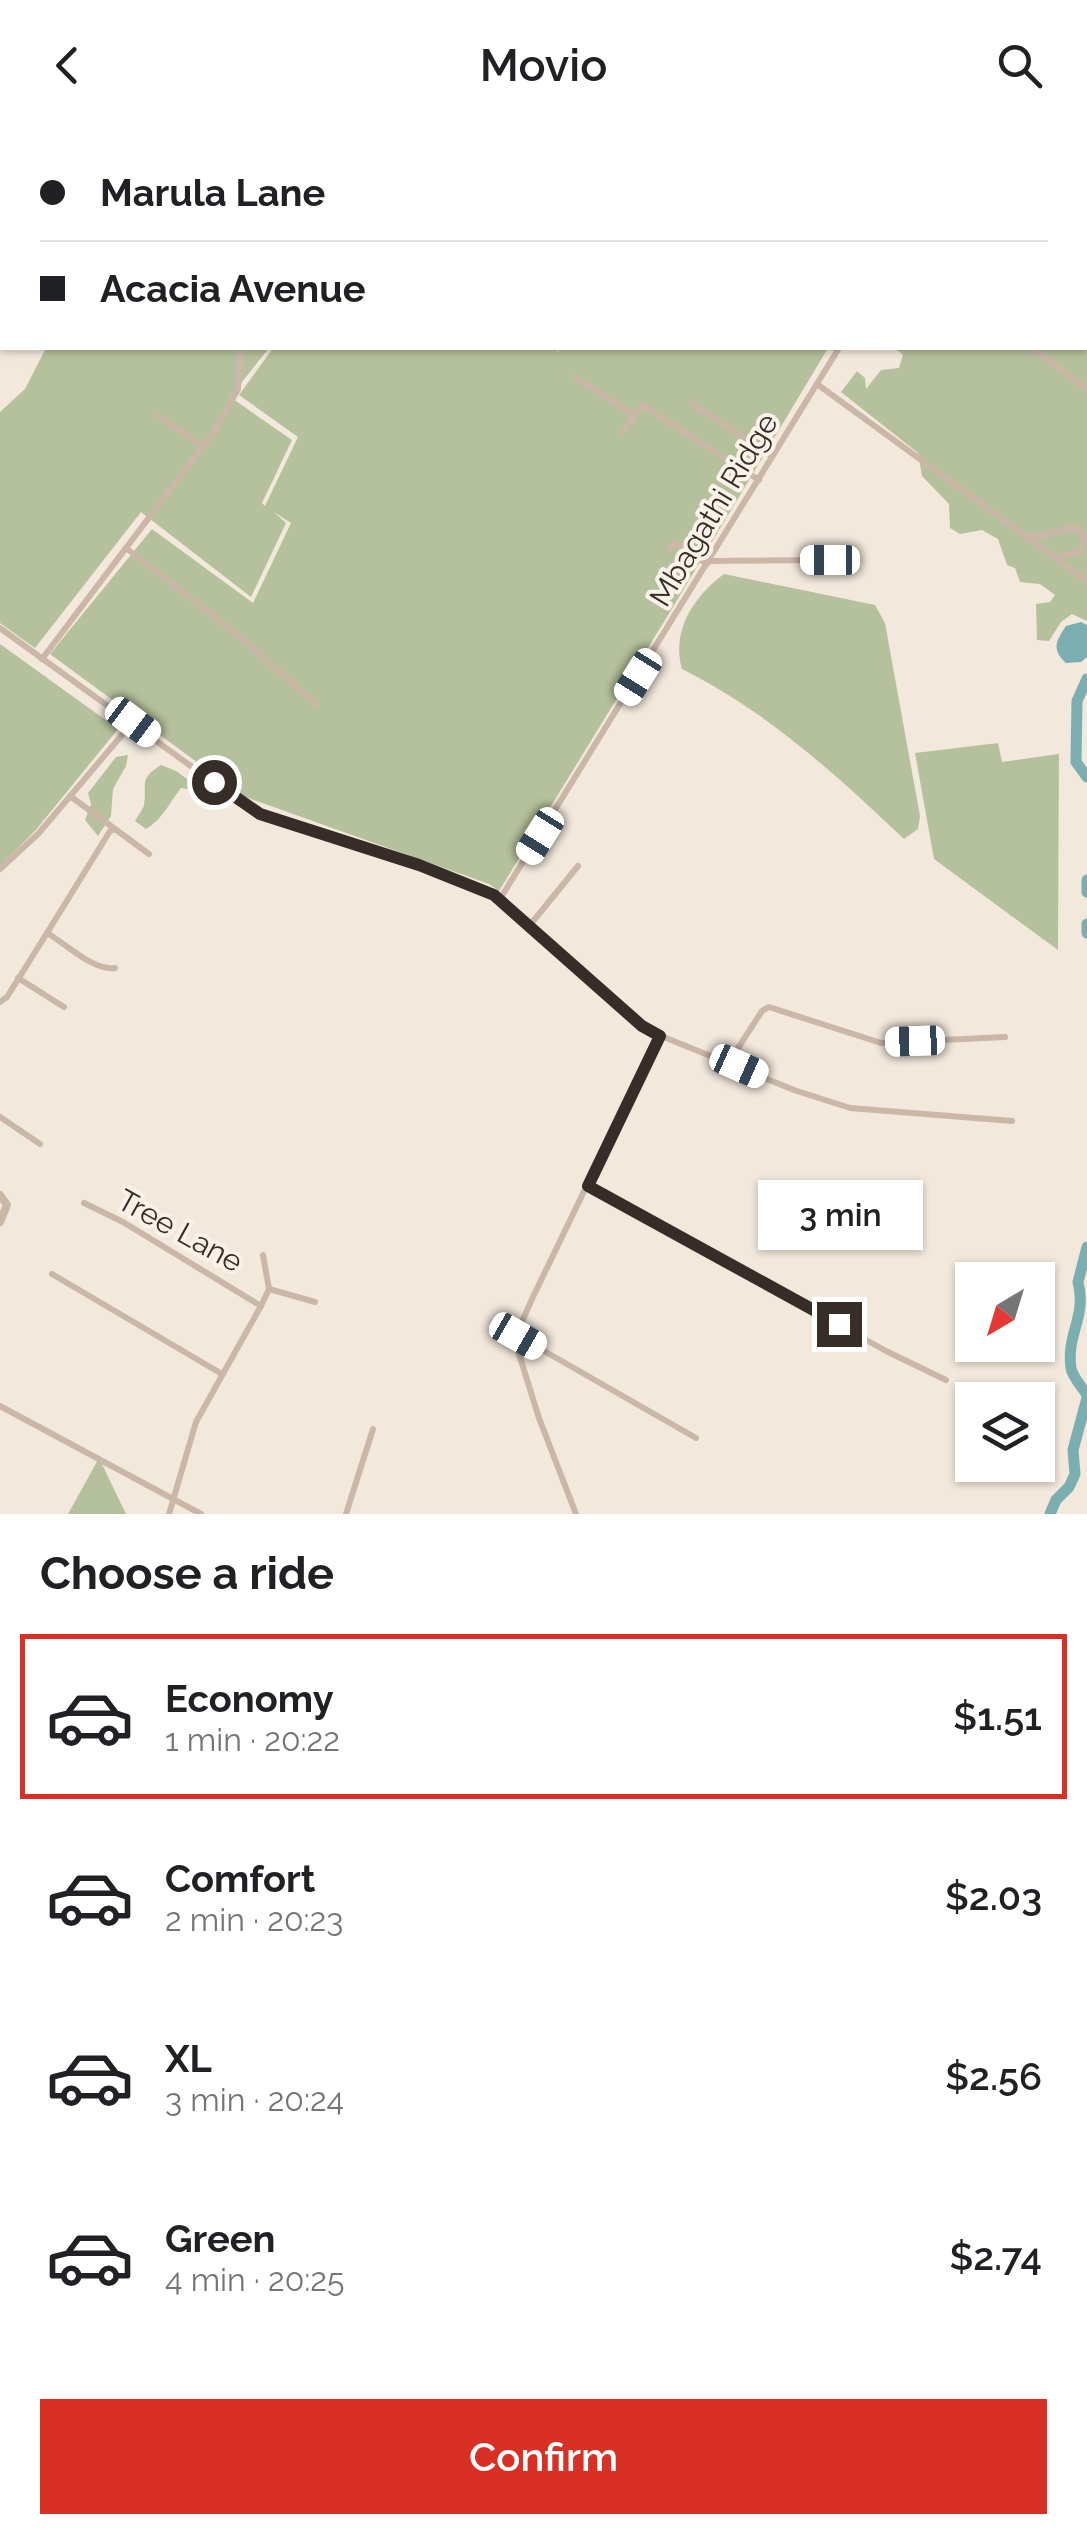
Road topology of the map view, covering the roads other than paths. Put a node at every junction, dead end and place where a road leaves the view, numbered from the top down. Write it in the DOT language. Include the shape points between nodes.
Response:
graph roads {
  1 [pos="240,350"];
  2 [pos="839,350"];
  3 [pos="1035,350"];
  4 [pos="575,377"];
  5 [pos="817,384"];
  6 [pos="1087,389"];
  7 [pos="691,404"];
  8 [pos="633,414"];
  9 [pos="157,415"];
  10 [pos="622,434"];
  11 [pos="202,447"];
  12 [pos="772,456"];
  13 [pos="759,480"];
  14 [pos="1026,536"];
  15 [pos="126,548"];
  16 [pos="669,550"];
  17 [pos="1055,557"];
  18 [pos="830,560"];
  19 [pos="708,562"];
  20 [pos="1087,581"];
  21 [pos="0,628"];
  22 [pos="42,659"];
  23 [pos="317,705"];
  24 [pos="133,722"];
  25 [pos="70,796"];
  26 [pos="115,829"];
  27 [pos="149,854"];
  28 [pos="578,866"];
  29 [pos="0,869"];
  30 [pos="500,899"];
  31 [pos="530,925"];
  32 [pos="47,933"];
  33 [pos="115,968"];
  34 [pos="18,978"];
  35 [pos="0,1002"];
  36 [pos="64,1008"];
  37 [pos="660,1036"];
  38 [pos="1005,1037"];
  39 [pos="729,1062"];
  40 [pos="0,1117"];
  41 [pos="1012,1121"];
  42 [pos="40,1144"];
  43 [pos="588,1186"];
  44 [pos="0,1195"];
  45 [pos="84,1203"];
  46 [pos="0,1222"];
  47 [pos="263,1255"];
  48 [pos="52,1274"];
  49 [pos="269,1289"];
  50 [pos="315,1302"];
  51 [pos="261,1306"];
  52 [pos="518,1336"];
  53 [pos="222,1374"];
  54 [pos="946,1380"];
  55 [pos="0,1406"];
  56 [pos="373,1430"];
  57 [pos="696,1438"];
  58 [pos="176,1499"];
  59 [pos="169,1514"];
  60 [pos="200,1514"];
  61 [pos="346,1514"];
  62 [pos="576,1514"];
  1 -- 11 [label="street" via="238,389"];
  2 -- 5 [label="street, Mbagathi Ridge"];
  3 -- 6 [label="street"];
  4 -- 8 [label="street"];
  5 -- 12 [label="street, Mbagathi Ridge"];
  5 -- 14 [label="street"];
  7 -- 12 [label="street"];
  8 -- 10 [label="street"];
  8 -- 13 [label="street" via="642,405"];
  9 -- 11 [label="street"];
  11 -- 15 [label="street"];
  12 -- 13 [label="street, Mbagathi Ridge"];
  13 -- 19 [label="street, Mbagathi Ridge"];
  14 -- 17 [label="street"];
  14 -- 17 [label="street" via="1074,527 1084,534 1080,552"];
  15 -- 22 [label="street"];
  15 -- 23 [label="street"];
  16 -- 19 [label="street" via="681,546"];
  17 -- 20 [label="street"];
  18 -- 19 [label="street"];
  19 -- 30 [label="street, Mbagathi Ridge"];
  21 -- 22 [label="street"];
  22 -- 24 [label="street"];
  24 -- 25 [label="street"];
  24 -- 30 [label="street" via="253,811"];
  25 -- 26 [label="street"];
  25 -- 29 [label="street"];
  26 -- 27 [label="street"];
  26 -- 32 [label="street"];
  28 -- 31 [label="street"];
  30 -- 31 [label="street"];
  31 -- 37 [label="street"];
  32 -- 33 [label="street" via="91,965"];
  32 -- 34 [label="street"];
  34 -- 35 [label="street"];
  34 -- 36 [label="street"];
  37 -- 39 [label="street"];
  37 -- 43 [label="street"];
  38 -- 39 [label="street" via="880,1042 769,1007"];
  39 -- 41 [label="street" via="850,1108"];
  40 -- 42 [label="street"];
  43 -- 52 [label="street"];
  43 -- 54 [label="street"];
  44 -- 46 [label="street" via="7,1204"];
  45 -- 51 [label="street, Tree Lane"];
  47 -- 49 [label="street"];
  48 -- 53 [label="street"];
  49 -- 50 [label="street"];
  49 -- 51 [label="street"];
  51 -- 53 [label="street, Tree Lane"];
  52 -- 57 [label="street"];
  52 -- 62 [label="street" via="539,1418"];
  53 -- 58 [label="street, Tree Lane" via="196,1422"];
  55 -- 58 [label="street"];
  56 -- 61 [label="street"];
  58 -- 59 [label="street, Tree Lane"];
  58 -- 60 [label="street"];
}
